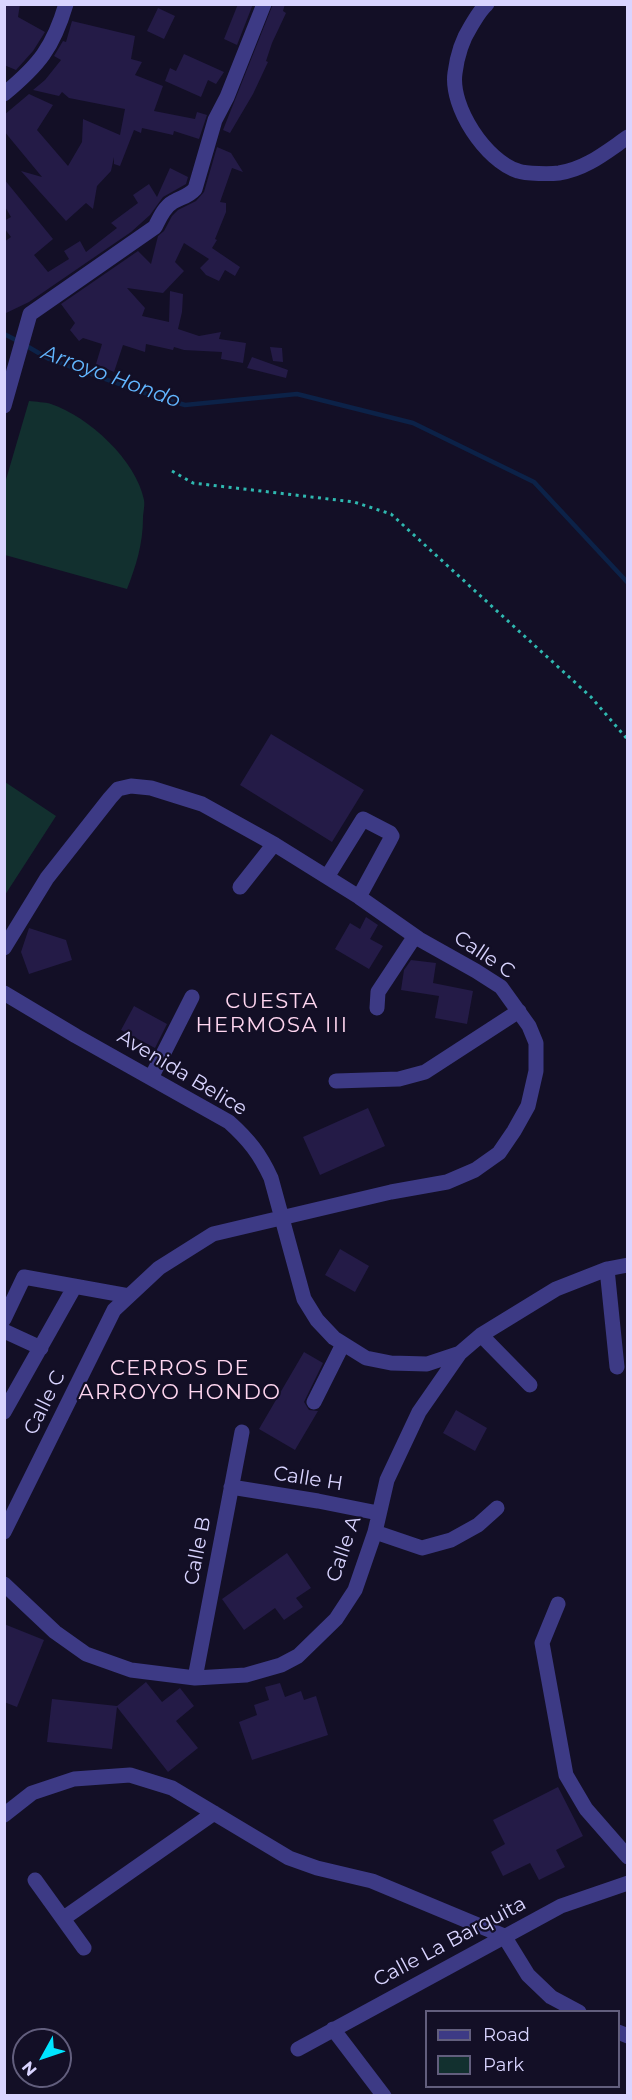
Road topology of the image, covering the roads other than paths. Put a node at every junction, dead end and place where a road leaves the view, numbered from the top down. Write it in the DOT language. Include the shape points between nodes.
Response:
graph roads {
  1 [pos="66,4"];
  2 [pos="264,4"];
  3 [pos="487,4"];
  4 [pos="4,94"];
  5 [pos="627,137"];
  6 [pos="4,406"];
  7 [pos="274,844"];
  8 [pos="327,877"];
  9 [pos="240,887"];
  10 [pos="359,897"];
  11 [pos="415,936"];
  12 [pos="4,948"];
  13 [pos="4,993"];
  14 [pos="192,998"];
  15 [pos="377,1008"];
  16 [pos="519,1011"];
  17 [pos="151,1078"];
  18 [pos="336,1081"];
  19 [pos="280,1217"];
  20 [pos="627,1265"];
  21 [pos="607,1269"];
  22 [pos="75,1286"];
  23 [pos="129,1296"];
  24 [pos="4,1319"];
  25 [pos="4,1331"];
  26 [pos="481,1335"];
  27 [pos="344,1344"];
  28 [pos="41,1348"];
  29 [pos="460,1353"];
  30 [pos="617,1367"];
  31 [pos="530,1385"];
  32 [pos="314,1402"];
  33 [pos="4,1412"];
  34 [pos="242,1432"];
  35 [pos="231,1487"];
  36 [pos="497,1508"];
  37 [pos="378,1513"];
  38 [pos="4,1532"];
  39 [pos="375,1532"];
  40 [pos="4,1584"];
  41 [pos="558,1604"];
  42 [pos="195,1678"];
  43 [pos="214,1813"];
  44 [pos="4,1815"];
  45 [pos="627,1857"];
  46 [pos="35,1880"];
  47 [pos="627,1883"];
  48 [pos="64,1918"];
  49 [pos="504,1936"];
  50 [pos="84,1948"];
  51 [pos="575,2010"];
  52 [pos="333,2029"];
  53 [pos="298,2049"];
  54 [pos="384,2096"];
  1 -- 4 [label="street" via="58,31 45,54"];
  2 -- 6 [label="street" via="215,120 195,189 189,196 172,202 155,227 30,314"];
  3 -- 5 [label="street" via="464,38 454,75 459,106 475,135 493,156 519,171 559,173 589,164"];
  7 -- 8 [label="street, Calle C"];
  7 -- 9 [label="street"];
  7 -- 12 [label="street, Calle C" via="202,804 151,788 118,789 47,878"];
  8 -- 10 [label="street, Calle C"];
  8 -- 10 [label="street" via="363,819 390,833 392,836"];
  10 -- 11 [label="street, Calle C"];
  11 -- 15 [label="street" via="378,992"];
  11 -- 16 [label="street, Calle C" via="501,987"];
  13 -- 17 [label="street, Avenida Belice"];
  14 -- 17 [label="street"];
  16 -- 18 [label="street" via="425,1072 399,1079"];
  16 -- 19 [label="street, Calle C" via="536,1042 536,1071 528,1106 499,1153 475,1170 447,1182"];
  17 -- 19 [label="street, Avenida Belice" via="229,1122 248,1139 271,1178"];
  19 -- 23 [label="street, Calle C" via="213,1234 159,1268"];
  19 -- 27 [label="street, Avenida Belice" via="304,1299 317,1320"];
  20 -- 21 [label="street"];
  21 -- 26 [label="street, Calle A" via="556,1289"];
  21 -- 30 [label="street"];
  22 -- 23 [label="street"];
  22 -- 24 [label="street" via="24,1277"];
  22 -- 28 [label="street"];
  23 -- 38 [label="street, Calle C" via="114,1310"];
  25 -- 28 [label="street"];
  26 -- 29 [label="street, Calle A"];
  26 -- 31 [label="street"];
  27 -- 29 [label="street, Avenida Belice" via="366,1358 391,1363 428,1364"];
  27 -- 32 [label="street"];
  28 -- 33 [label="street"];
  29 -- 37 [label="street, Calle A" via="419,1412 387,1480"];
  34 -- 35 [label="street, Calle B"];
  35 -- 37 [label="street, Calle H"];
  35 -- 42 [label="street, Calle B"];
  36 -- 39 [label="street" via="478,1525 451,1540 422,1548"];
  37 -- 39 [label="street, Calle A"];
  39 -- 42 [label="street, Calle A" via="355,1590 336,1619 298,1656 246,1675"];
  40 -- 42 [label="street, Calle A" via="55,1632 86,1654 131,1670"];
  41 -- 45 [label="street" via="542,1643 566,1776 586,1809"];
  43 -- 44 [label="street" via="172,1788 130,1775 74,1779 32,1793"];
  43 -- 48 [label="street"];
  43 -- 49 [label="street" via="289,1857 372,1881"];
  46 -- 48 [label="street"];
  47 -- 49 [label="street, Calle La Barquita" via="561,1906"];
  48 -- 50 [label="street"];
  49 -- 51 [label="street" via="528,1975 551,1997"];
  49 -- 52 [label="street, Calle La Barquita"];
  52 -- 53 [label="street, Calle La Barquita"];
  52 -- 54 [label="street"];
}
